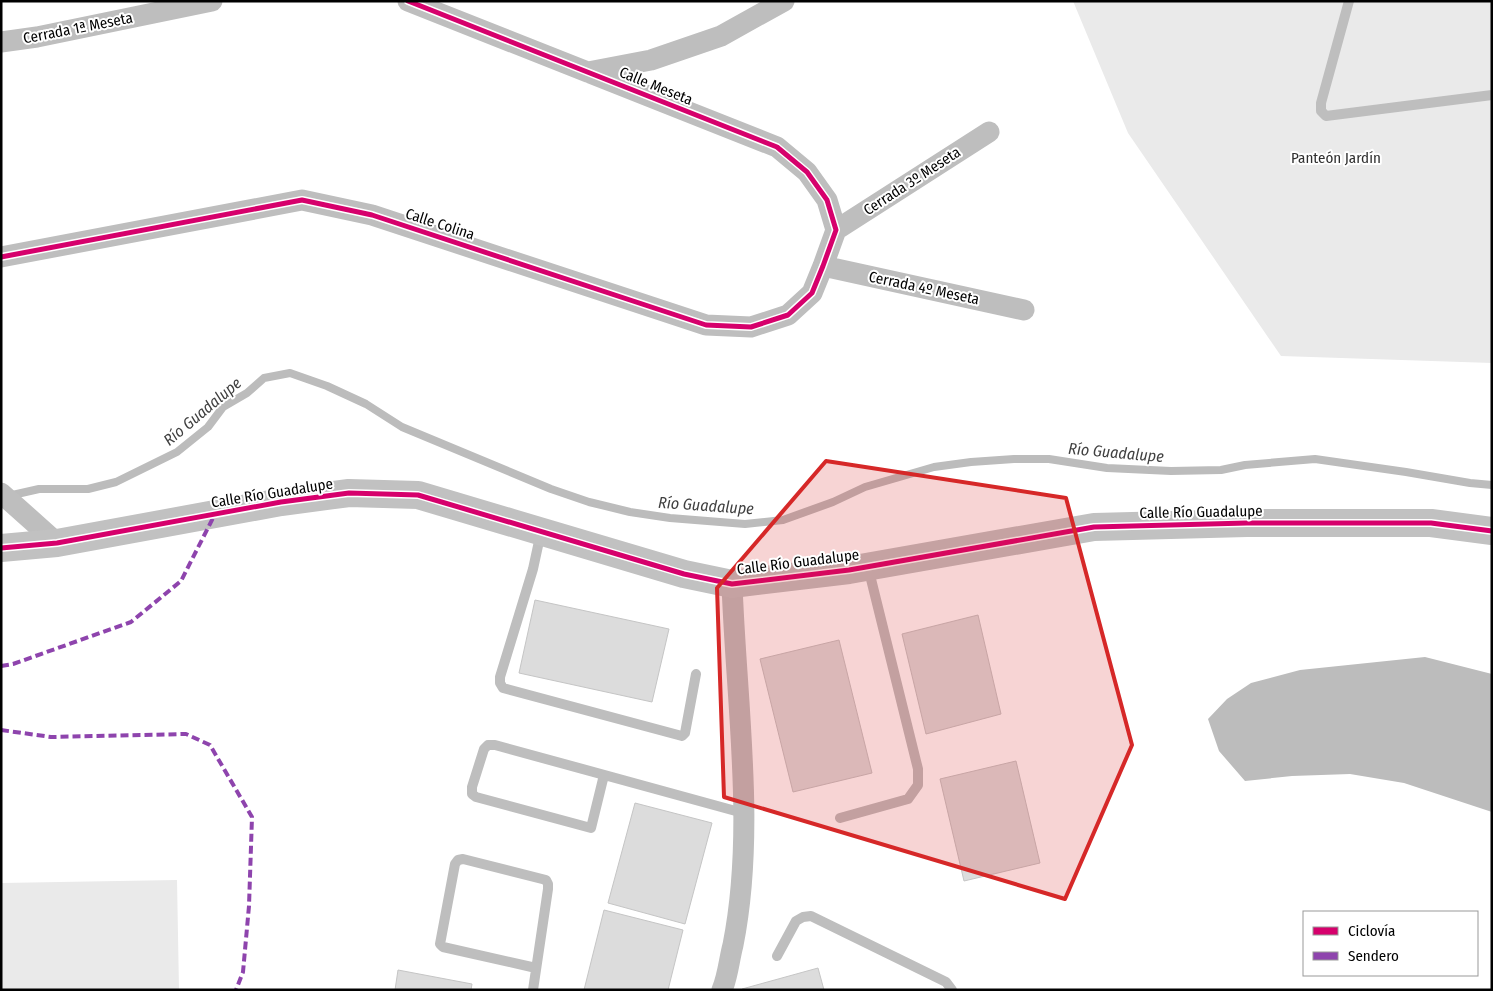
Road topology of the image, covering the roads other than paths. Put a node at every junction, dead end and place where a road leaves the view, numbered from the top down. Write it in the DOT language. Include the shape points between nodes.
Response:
graph roads {
  1 [pos="212,1"];
  2 [pos="408,1"];
  3 [pos="784,1"];
  4 [pos="1349,1"];
  5 [pos="1,42"];
  6 [pos="588,72"];
  7 [pos="1492,95"];
  8 [pos="989,132"];
  9 [pos="836,230"];
  10 [pos="1,257"];
  11 [pos="825,259"];
  12 [pos="1024,310"];
  13 [pos="1,494"];
  14 [pos="1492,531"];
  15 [pos="542,532"];
  16 [pos="56,543"];
  17 [pos="1,548"];
  18 [pos="868,566"];
  19 [pos="732,584"];
  20 [pos="696,674"];
  21 [pos="604,775"];
  22 [pos="743,813"];
  23 [pos="840,818"];
  24 [pos="777,956"];
  25 [pos="536,968"];
  26 [pos="533,990"];
  27 [pos="722,990"];
  28 [pos="952,990"];
  1 -- 5 [label="street, Cerrada 1ª Meseta"];
  2 -- 6 [label="street, Calle Meseta"];
  3 -- 6 [label="street" via="720,36 651,60"];
  4 -- 7 [label="lane" via="1321,103 1321,111 1326,116"];
  6 -- 9 [label="street, Calle Meseta" via="777,147 807,172 826,200"];
  8 -- 9 [label="street, Cerrada 3º Meseta"];
  9 -- 11 [label="street"];
  10 -- 11 [label="street, Calle Colina" via="302,200 372,215 706,325 751,328 788,315 812,293"];
  11 -- 12 [label="street, Cerrada 4º Meseta"];
  13 -- 16 [label="street"];
  14 -- 18 [label="street, Calle Río Guadalupe" via="1431,523 1094,527"];
  15 -- 16 [label="street, Calle Río Guadalupe" via="418,496 349,494 281,502"];
  15 -- 19 [label="street, Calle Río Guadalupe" via="684,574"];
  15 -- 20 [label="lane" via="500,677 503,688 682,736"];
  16 -- 17 [label="street, Calle Río Guadalupe"];
  18 -- 19 [label="street, Calle Río Guadalupe"];
  18 -- 23 [label="lane" via="918,769 918,785 908,799"];
  19 -- 22 [label="street"];
  21 -- 21 [label="lane" via="591,828 472,794 484,749 488,745"];
  21 -- 22 [label="lane"];
  22 -- 27 [label="street" via="744,857 737,923"];
  24 -- 28 [label="lane" via="796,921 811,916 946,982"];
  25 -- 25 [label="lane" via="548,889 546,880 458,860 440,944"];
  25 -- 26 [label="lane"];
}
